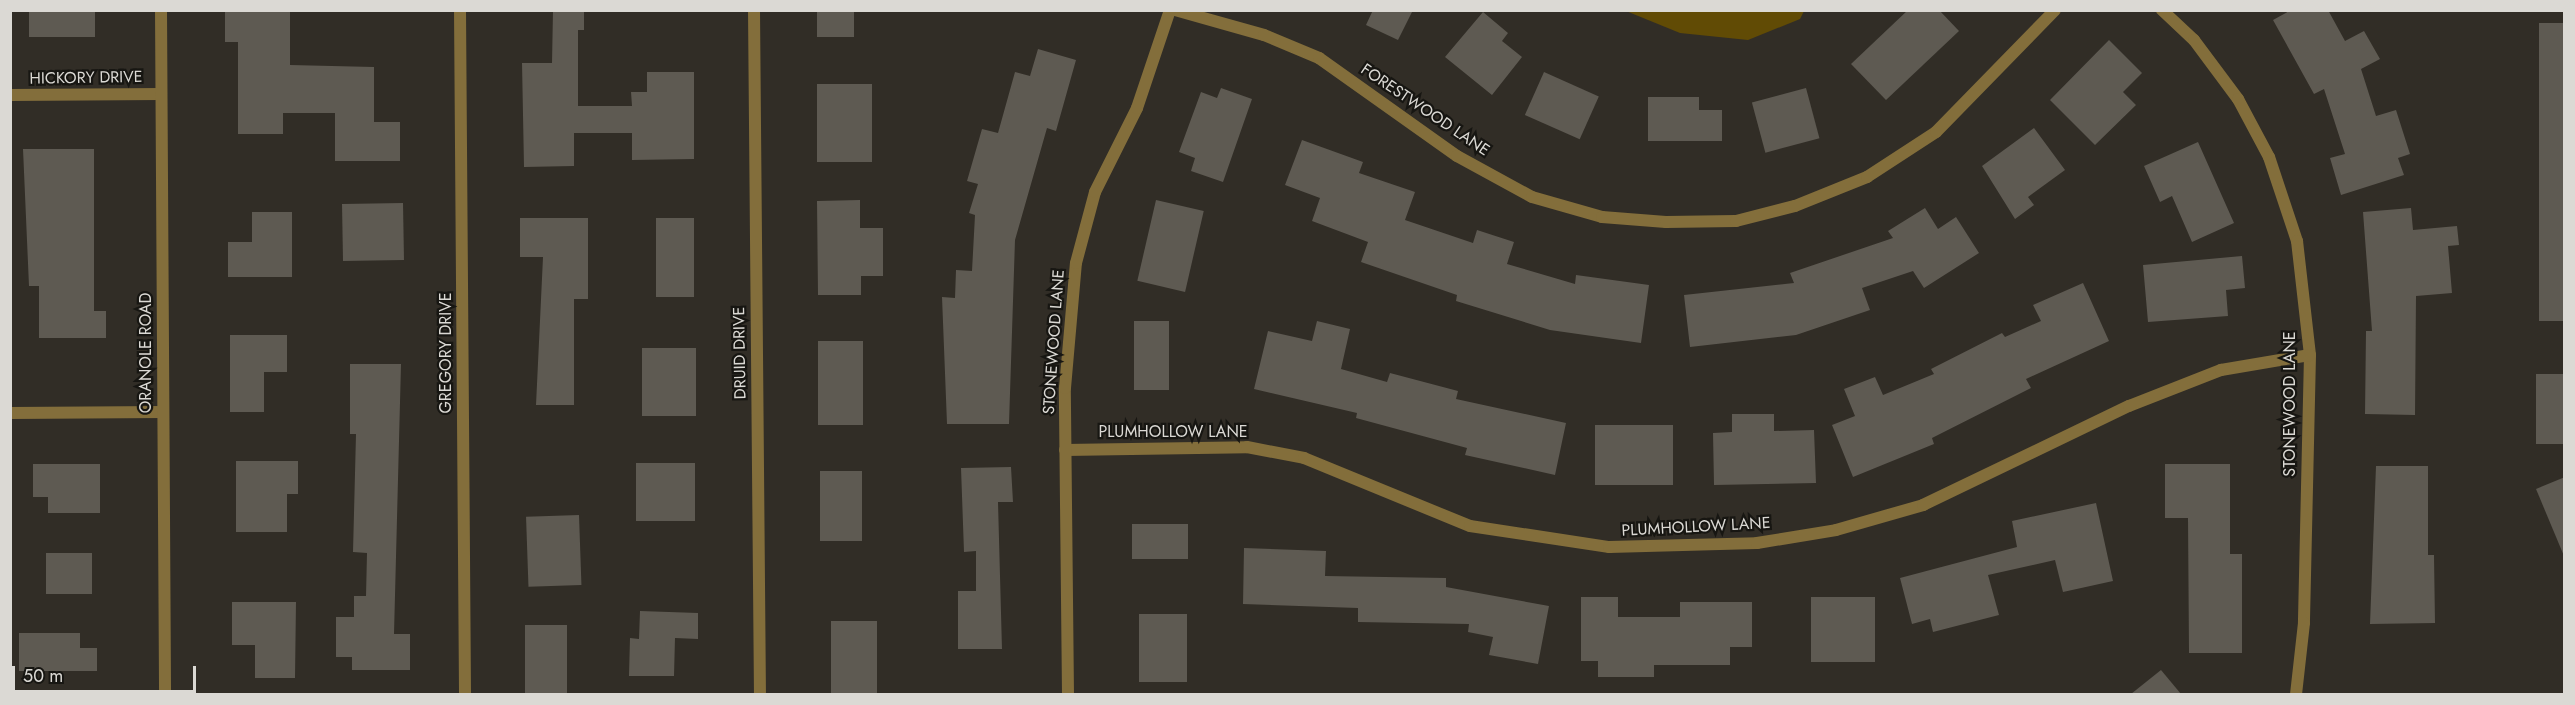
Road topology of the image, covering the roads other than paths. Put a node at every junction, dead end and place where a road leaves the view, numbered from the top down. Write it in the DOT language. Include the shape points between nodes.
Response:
graph roads {
  1 [pos="161,10"];
  2 [pos="460,10"];
  3 [pos="754,10"];
  4 [pos="1170,10"];
  5 [pos="1175,10"];
  6 [pos="2055,10"];
  7 [pos="2162,10"];
  8 [pos="161,94"];
  9 [pos="10,95"];
  10 [pos="2310,355"];
  11 [pos="163,412"];
  12 [pos="10,413"];
  13 [pos="1065,450"];
  14 [pos="165,694"];
  15 [pos="465,694"];
  16 [pos="760,694"];
  17 [pos="1068,694"];
  18 [pos="2296,694"];
  1 -- 8 [label="street, ORANOLE ROAD"];
  2 -- 15 [label="street, GREGORY DRIVE"];
  3 -- 16 [label="street, DRUID DRIVE"];
  4 -- 13 [label="street, STONEWOOD LANE" via="1137,108 1095,192 1076,263"];
  5 -- 6 [label="street, FORESTWOOD LANE" via="1264,35 1319,58 1457,156 1532,197 1602,217 1666,222 1736,221 1795,206 1867,177 1936,132"];
  7 -- 10 [label="street, STONEWOOD LANE" via="2194,40 2238,99 2269,157 2297,241"];
  8 -- 9 [label="street, HICKORY DRIVE"];
  8 -- 11 [label="street, ORANOLE ROAD"];
  10 -- 13 [label="street, PLUMHOLLOW LANE" via="2221,370 2128,406 1923,505 1836,530 1757,543 1610,547 1470,526 1304,458 1247,447"];
  10 -- 18 [label="street, STONEWOOD LANE" via="2304,623"];
  11 -- 12 [label="street"];
  11 -- 14 [label="street, ORANOLE ROAD"];
  13 -- 17 [label="street, STONEWOOD LANE"];
}
